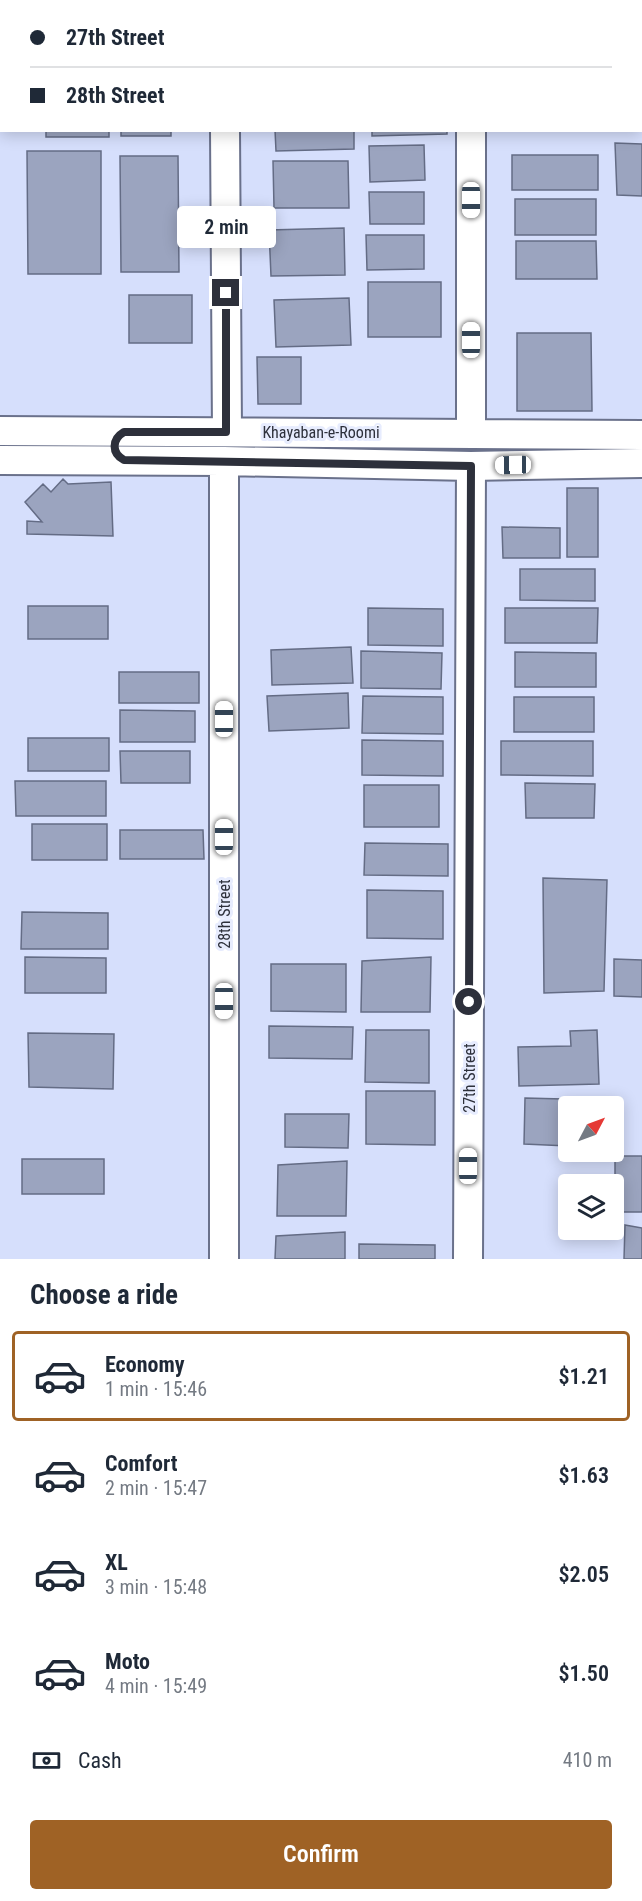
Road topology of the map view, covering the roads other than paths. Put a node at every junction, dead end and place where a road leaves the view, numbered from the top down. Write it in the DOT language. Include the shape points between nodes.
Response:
graph roads {
  1 [pos="225,132"];
  2 [pos="471,132"];
  3 [pos="0,431"];
  4 [pos="84,432"];
  5 [pos="124,432"];
  6 [pos="226,432"];
  7 [pos="471,433"];
  8 [pos="642,435"];
  9 [pos="0,460"];
  10 [pos="88,460"];
  11 [pos="124,460"];
  12 [pos="224,461"];
  13 [pos="642,463"];
  14 [pos="471,466"];
  15 [pos="224,1259"];
  16 [pos="468,1259"];
  1 -- 6 [label="street"];
  2 -- 7 [label="street"];
  3 -- 4 [label="street, Khayaban-e-Roomi"];
  4 -- 5 [label="street, Khayaban-e-Roomi"];
  4 -- 10 [label="street" via="92,437 95,447"];
  5 -- 6 [label="street, Khayaban-e-Roomi"];
  5 -- 11 [label="street" via="114,446"];
  6 -- 7 [label="street, Khayaban-e-Roomi"];
  7 -- 8 [label="street, Khayaban-e-Roomi"];
  9 -- 10 [label="street, Khayaban-e-Roomi"];
  10 -- 11 [label="street, Khayaban-e-Roomi"];
  11 -- 12 [label="street, Khayaban-e-Roomi"];
  12 -- 14 [label="street, Khayaban-e-Roomi"];
  12 -- 15 [label="street, 28th Street"];
  13 -- 14 [label="street, Khayaban-e-Roomi"];
  14 -- 16 [label="street, 27th Street"];
}
